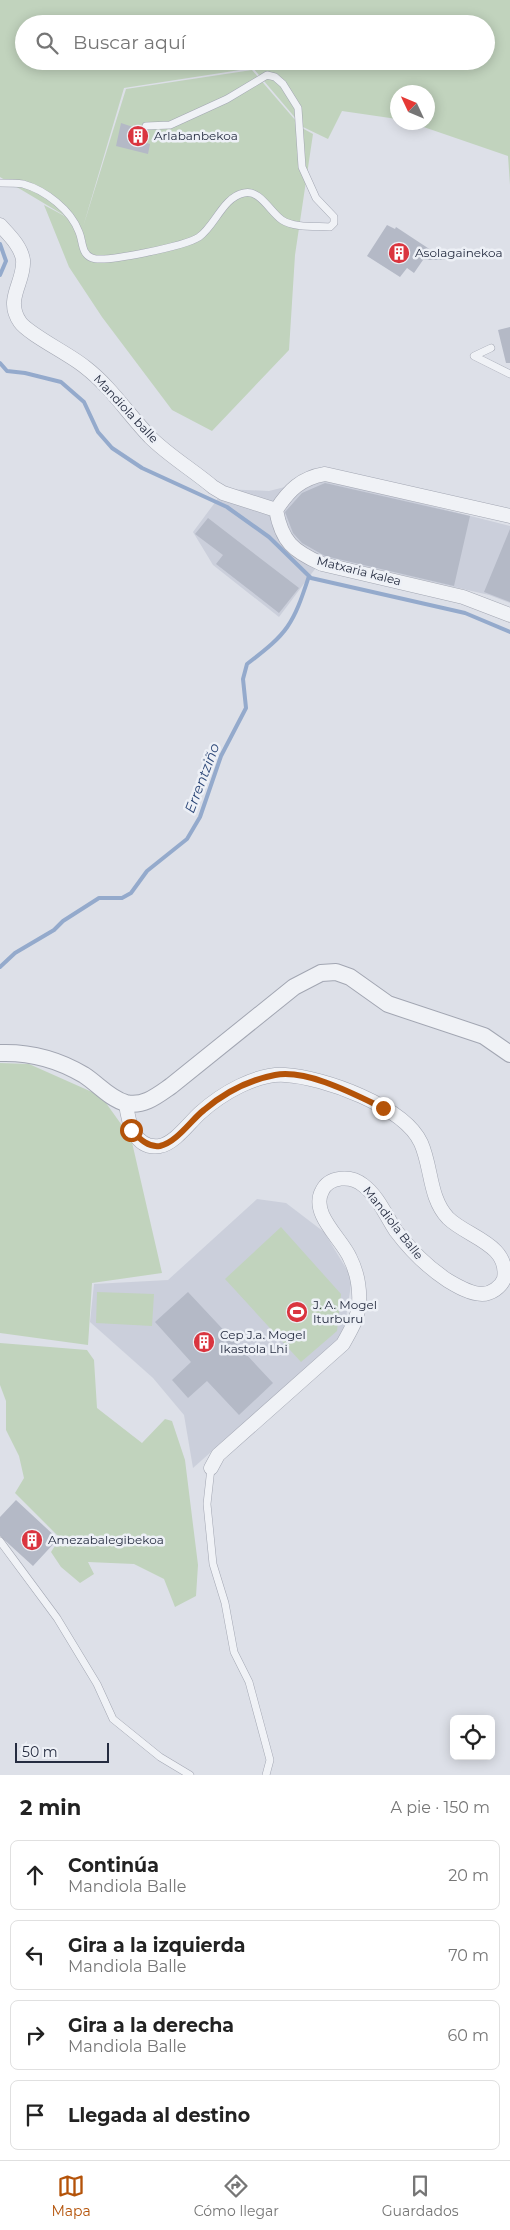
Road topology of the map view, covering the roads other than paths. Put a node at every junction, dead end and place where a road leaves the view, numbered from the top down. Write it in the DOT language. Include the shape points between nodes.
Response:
graph roads {
  1 [pos="146,126"];
  2 [pos="0,183"];
  3 [pos="0,225"];
  4 [pos="491,348"];
  5 [pos="510,374"];
  6 [pos="276,510"];
  7 [pos="510,516"];
  8 [pos="510,614"];
  9 [pos="0,1053"];
  10 [pos="510,1054"];
  11 [pos="126,1103"];
  12 [pos="211,1468"];
  13 [pos="0,1541"];
  14 [pos="190,1775"];
  15 [pos="266,1775"];
  1 -- 2 [label="lane" via="170,125 227,99 267,75 275,77 298,108 302,167 311,190 334,217 334,223 330,228 290,224 257,195 246,192 236,195 198,237 179,246 104,259 91,258 84,251 79,231 55,202 22,184"];
  3 -- 6 [label="street, Mandiola balle" via="14,240 23,259 13,295 14,310 20,322 86,368 108,387 150,437 213,487"];
  4 -- 5 [label="lane" via="474,356"];
  6 -- 7 [label="street" via="288,492 301,481 325,474"];
  6 -- 8 [label="street, Matxaria kalea" via="280,529 289,544 304,556 322,564 463,597"];
  9 -- 11 [label="street" via="17,1052 46,1058 83,1074 112,1097"];
  10 -- 11 [label="street" via="484,1036 388,1004 350,977 336,972 321,973 294,987 151,1100"];
  11 -- 12 [label="street, Mandiola Balle" via="131,1130 148,1144 159,1146 169,1142 203,1110 254,1080 277,1074 300,1076 350,1092 404,1122 420,1141 438,1203 447,1218 492,1245 505,1261 503,1282 495,1290 479,1294 456,1286 426,1266 413,1252 362,1184 341,1178 329,1183 322,1190 319,1203 324,1220 350,1258 358,1282 359,1306 355,1322 343,1344 218,1455"];
  12 -- 15 [label="lane" via="207,1504 213,1564 225,1603 234,1652 249,1682 270,1760"];
  13 -- 14 [label="lane" via="57,1618 113,1719 160,1757"];
}
